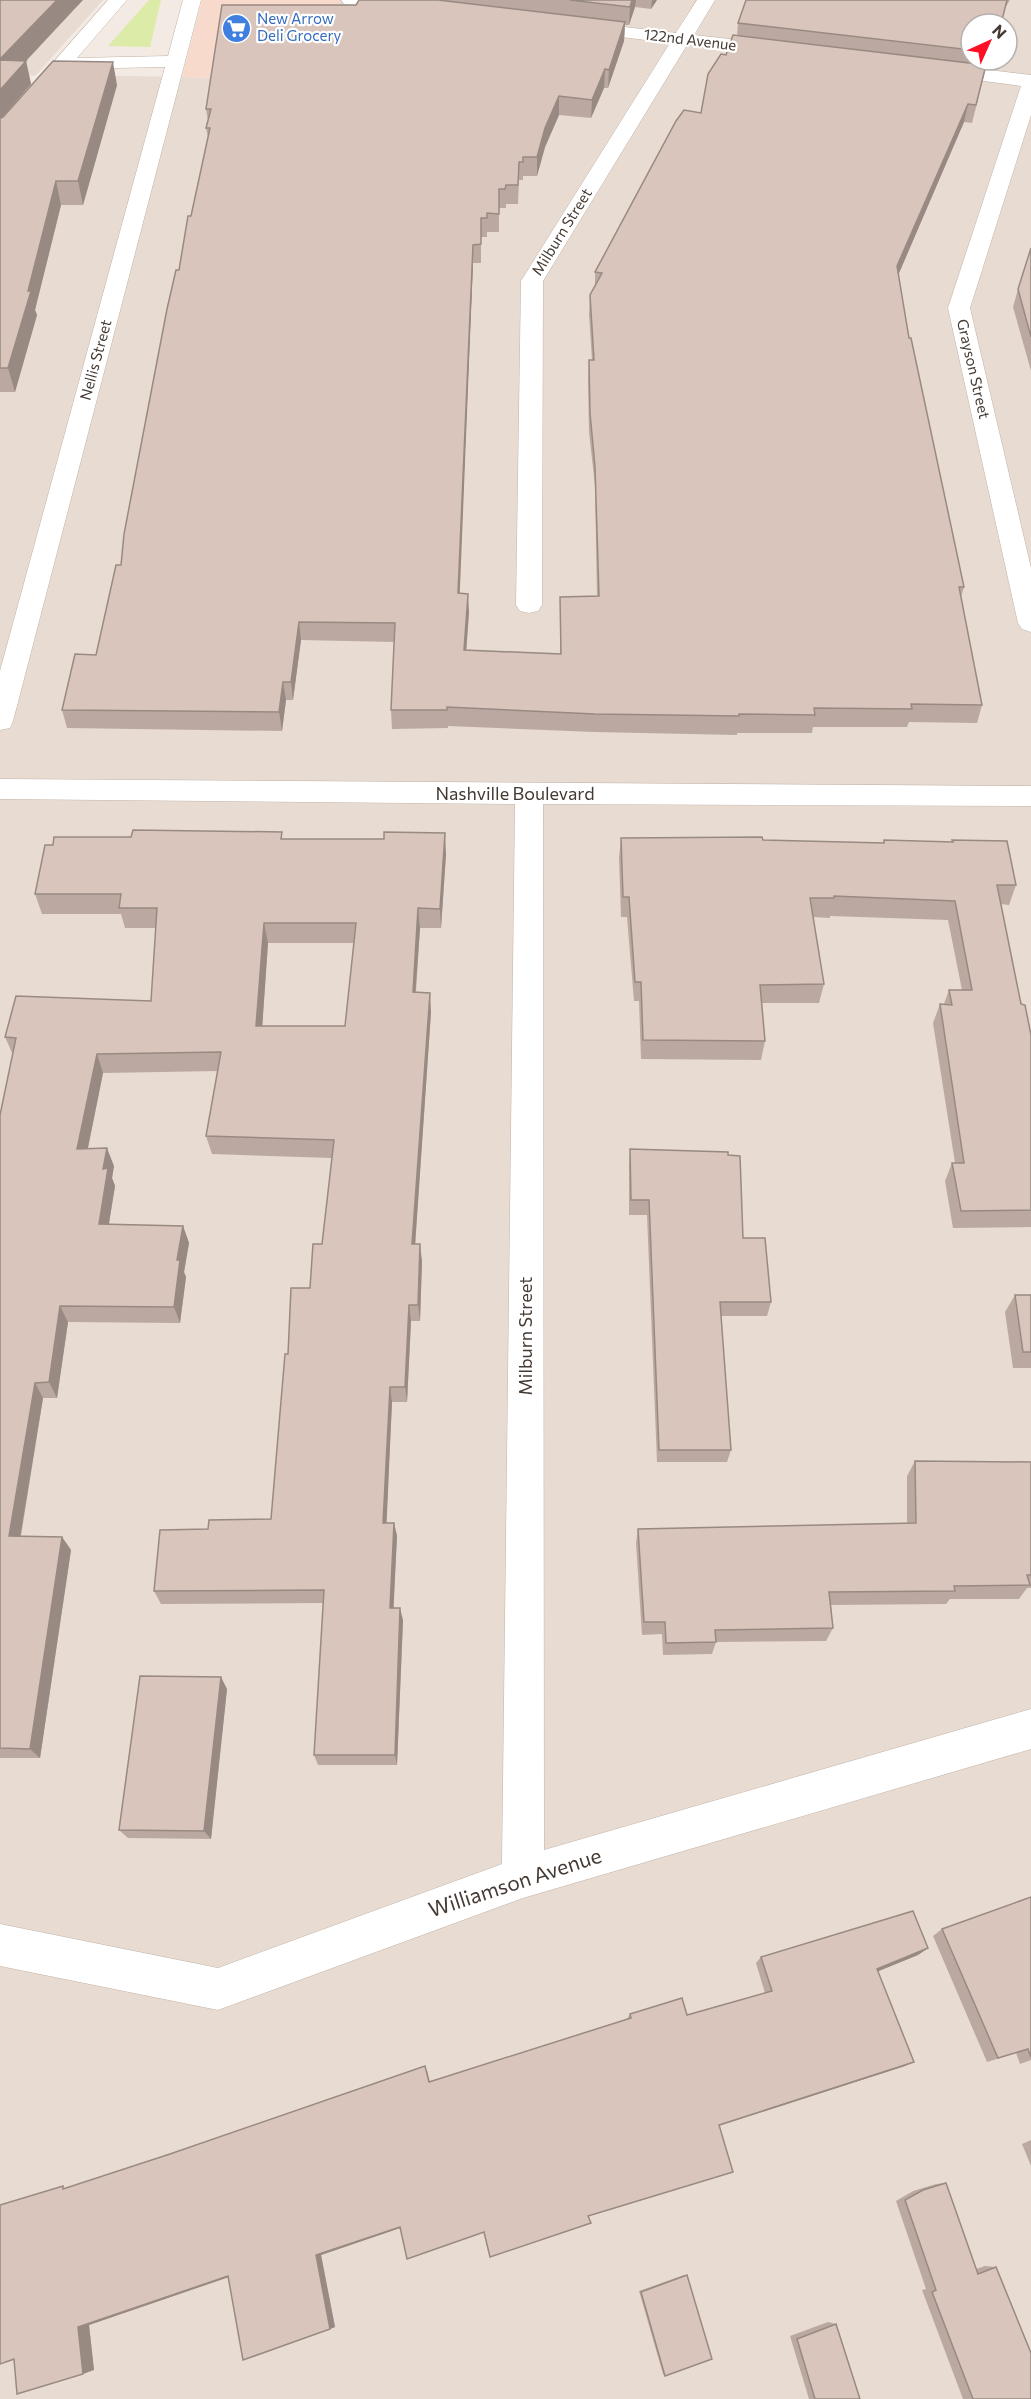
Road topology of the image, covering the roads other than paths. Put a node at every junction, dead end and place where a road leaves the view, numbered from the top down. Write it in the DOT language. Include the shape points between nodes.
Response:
graph roads {
  1 [pos="118,0"];
  2 [pos="192,0"];
  3 [pos="350,0"];
  4 [pos="706,0"];
  5 [pos="421,8"];
  6 [pos="563,25"];
  7 [pos="681,39"];
  8 [pos="786,52"];
  9 [pos="175,61"];
  10 [pos="64,64"];
  11 [pos="926,68"];
  12 [pos="1031,83"];
  13 [pos="0,135"];
  14 [pos="529,605"];
  15 [pos="1031,623"];
  16 [pos="0,721"];
  17 [pos="0,789"];
  18 [pos="529,794"];
  19 [pos="1031,796"];
  20 [pos="1031,1729"];
  21 [pos="523,1877"];
  22 [pos="0,1945"];
  1 -- 10 [label="street"];
  2 -- 9 [label="street, Nellis Street"];
  3 -- 5 [label="street"];
  4 -- 7 [label="street, Milburn Street"];
  6 -- 7 [label="street, 122nd Avenue"];
  7 -- 8 [label="street, 122nd Avenue"];
  7 -- 14 [label="street, Milburn Street" via="532,281"];
  9 -- 10 [label="street"];
  9 -- 16 [label="street, Nellis Street"];
  10 -- 13 [label="street"];
  11 -- 12 [label="street"];
  12 -- 15 [label="street, Grayson Street" via="959,308"];
  17 -- 18 [label="street, Nashville Boulevard"];
  18 -- 19 [label="street, Nashville Boulevard"];
  18 -- 21 [label="street, Milburn Street"];
  20 -- 21 [label="street, Williamson Avenue"];
  21 -- 22 [label="street, Williamson Avenue" via="218,1989"];
}
